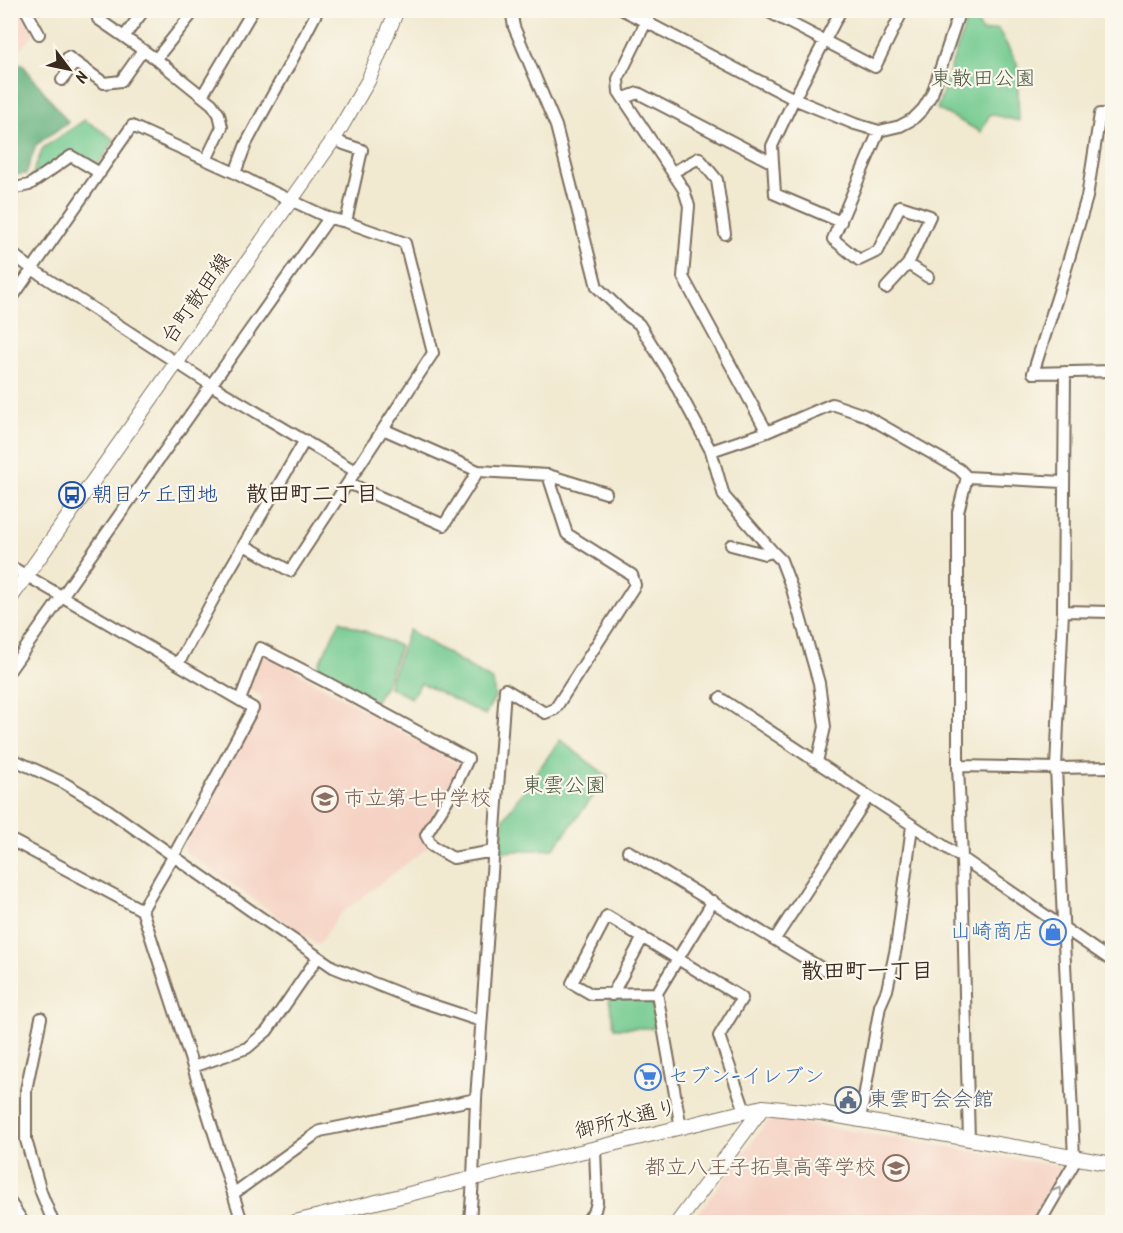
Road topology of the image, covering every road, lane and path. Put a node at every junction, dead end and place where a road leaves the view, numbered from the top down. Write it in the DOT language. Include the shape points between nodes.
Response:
graph roads {
  1 [pos="26,10"];
  2 [pos="144,10"];
  3 [pos="195,10"];
  4 [pos="253,10"];
  5 [pos="318,10"];
  6 [pos="397,10"];
  7 [pos="510,10"];
  8 [pos="623,10"];
  9 [pos="652,10"];
  10 [pos="841,10"];
  11 [pos="903,10"];
  12 [pos="960,10"];
  13 [pos="773,12"];
  14 [pos="98,19"];
  15 [pos="646,23"];
  16 [pos="39,34"];
  17 [pos="124,37"];
  18 [pos="825,41"];
  19 [pos="143,50"];
  20 [pos="156,59"];
  21 [pos="62,80"];
  22 [pos="202,96"];
  23 [pos="624,98"];
  24 [pos="794,99"];
  25 [pos="1113,114"];
  26 [pos="879,131"];
  27 [pos="334,139"];
  28 [pos="206,160"];
  29 [pos="773,163"];
  30 [pos="673,172"];
  31 [pos="100,173"];
  32 [pos="235,173"];
  33 [pos="10,195"];
  34 [pos="292,201"];
  35 [pos="328,218"];
  36 [pos="346,222"];
  37 [pos="841,222"];
  38 [pos="725,234"];
  39 [pos="10,252"];
  40 [pos="908,264"];
  41 [pos="32,269"];
  42 [pos="928,277"];
  43 [pos="886,288"];
  44 [pos="10,301"];
  45 [pos="178,363"];
  46 [pos="1113,371"];
  47 [pos="1065,372"];
  48 [pos="211,385"];
  49 [pos="383,429"];
  50 [pos="767,432"];
  51 [pos="305,440"];
  52 [pos="711,451"];
  53 [pos="355,471"];
  54 [pos="478,471"];
  55 [pos="548,475"];
  56 [pos="967,477"];
  57 [pos="1063,482"];
  58 [pos="348,483"];
  59 [pos="606,493"];
  60 [pos="244,545"];
  61 [pos="731,545"];
  62 [pos="772,552"];
  63 [pos="10,566"];
  64 [pos="27,576"];
  65 [pos="62,596"];
  66 [pos="10,599"];
  67 [pos="1063,611"];
  68 [pos="1113,612"];
  69 [pos="178,664"];
  70 [pos="10,670"];
  71 [pos="720,698"];
  72 [pos="240,700"];
  73 [pos="10,759"];
  74 [pos="817,762"];
  75 [pos="958,766"];
  76 [pos="1113,767"];
  77 [pos="1056,768"];
  78 [pos="868,797"];
  79 [pos="912,826"];
  80 [pos="10,848"];
  81 [pos="494,851"];
  82 [pos="628,851"];
  83 [pos="174,855"];
  84 [pos="962,858"];
  85 [pos="713,901"];
  86 [pos="142,910"];
  87 [pos="1064,928"];
  88 [pos="643,938"];
  89 [pos="775,939"];
  90 [pos="318,957"];
  91 [pos="678,959"];
  92 [pos="1113,961"];
  93 [pos="823,969"];
  94 [pos="657,993"];
  95 [pos="612,994"];
  96 [pos="41,1018"];
  97 [pos="481,1021"];
  98 [pos="193,1067"];
  99 [pos="476,1099"];
  100 [pos="763,1107"];
  101 [pos="745,1112"];
  102 [pos="860,1120"];
  103 [pos="681,1128"];
  104 [pos="969,1140"];
  105 [pos="595,1149"];
  106 [pos="1074,1158"];
  107 [pos="1113,1164"];
  108 [pos="473,1179"];
  109 [pos="233,1194"];
  110 [pos="10,1202"];
  111 [pos="18,1219"];
  112 [pos="53,1222"];
  113 [pos="242,1222"];
  114 [pos="295,1222"];
  115 [pos="470,1222"];
  116 [pos="585,1222"];
  117 [pos="678,1222"];
  118 [pos="1040,1222"];
  1 -- 16 [label="street"];
  2 -- 17 [label="street"];
  3 -- 20 [label="street"];
  4 -- 22 [label="street"];
  5 -- 32 [label="street" via="246,144"];
  6 -- 27 [label="street, 台町散田線" via="368,81"];
  7 -- 52 [label="street" via="556,126 597,287 639,324"];
  8 -- 15 [label="street"];
  9 -- 15 [label="street"];
  10 -- 18 [label="street"];
  11 -- 18 [label="street" via="875,67"];
  12 -- 26 [label="street" via="932,94 923,109 900,126"];
  13 -- 18 [label="street"];
  14 -- 17 [label="street"];
  15 -- 23 [label="street" via="618,78 619,92"];
  15 -- 24 [label="street"];
  17 -- 19 [label="street"];
  18 -- 24 [label="street"];
  19 -- 20 [label="street"];
  19 -- 21 [label="street" via="121,81 104,83 71,59"];
  20 -- 22 [label="street"];
  22 -- 28 [label="street" via="219,114 222,127"];
  23 -- 29 [label="street" via="638,93"];
  23 -- 30 [label="street"];
  24 -- 26 [label="street"];
  24 -- 29 [label="street" via="772,146"];
  25 -- 47 [label="street" via="1100,114 1087,197 1033,373"];
  26 -- 37 [label="street"];
  27 -- 34 [label="street, 台町散田線"];
  27 -- 36 [label="street" via="362,150"];
  28 -- 31 [label="street" via="132,126"];
  28 -- 32 [label="street"];
  29 -- 37 [label="street" via="775,194"];
  30 -- 38 [label="street" via="699,158 717,180"];
  30 -- 50 [label="street" via="689,206 683,277"];
  31 -- 33 [label="street" via="71,156 29,185 15,188"];
  31 -- 41 [label="street"];
  32 -- 34 [label="street"];
  34 -- 35 [label="street"];
  34 -- 45 [label="street, 台町散田線"];
  35 -- 36 [label="street"];
  35 -- 48 [label="street"];
  36 -- 49 [label="street" via="405,243 433,353"];
  37 -- 40 [label="street" via="834,239 859,260 878,251 900,206 930,216"];
  39 -- 41 [label="street"];
  40 -- 42 [label="street"];
  40 -- 43 [label="street"];
  41 -- 44 [label="street"];
  41 -- 45 [label="street"];
  45 -- 48 [label="street"];
  45 -- 64 [label="street, 台町散田線"];
  46 -- 47 [label="street"];
  47 -- 57 [label="street"];
  48 -- 51 [label="street"];
  48 -- 65 [label="street"];
  49 -- 53 [label="street"];
  49 -- 54 [label="street"];
  50 -- 52 [label="street"];
  50 -- 56 [label="street" via="832,404 864,414"];
  51 -- 53 [label="street"];
  51 -- 60 [label="street"];
  52 -- 62 [label="street" via="724,496"];
  53 -- 58 [label="street"];
  54 -- 55 [label="street"];
  54 -- 58 [label="street" via="444,525"];
  55 -- 59 [label="street"];
  55 -- 81 [label="street" via="567,534 632,575 635,585 555,709 545,713 506,689"];
  56 -- 57 [label="street"];
  56 -- 75 [label="street" via="958,512"];
  57 -- 67 [label="street"];
  58 -- 60 [label="street" via="290,571"];
  60 -- 69 [label="street"];
  61 -- 62 [label="street" via="765,554"];
  62 -- 74 [label="street" via="781,560 792,589 819,684 825,727"];
  63 -- 64 [label="street"];
  64 -- 65 [label="street"];
  64 -- 66 [label="street, 台町散田線"];
  65 -- 69 [label="street"];
  65 -- 70 [label="street"];
  67 -- 68 [label="street"];
  67 -- 77 [label="street"];
  69 -- 72 [label="street"];
  71 -- 74 [label="street"];
  72 -- 81 [label="street" via="260,648 468,759 426,835 432,846 453,858"];
  72 -- 83 [label="street" via="253,708"];
  73 -- 83 [label="street" via="64,783"];
  74 -- 78 [label="street"];
  75 -- 77 [label="street"];
  75 -- 84 [label="street"];
  76 -- 77 [label="street"];
  77 -- 87 [label="street"];
  78 -- 79 [label="street"];
  78 -- 89 [label="street"];
  79 -- 84 [label="street"];
  79 -- 102 [label="street" via="896,948 880,1006"];
  80 -- 86 [label="street" via="15,842"];
  81 -- 97 [label="street"];
  82 -- 85 [label="street"];
  83 -- 86 [label="street"];
  83 -- 90 [label="street"];
  84 -- 87 [label="street"];
  84 -- 104 [label="street"];
  85 -- 89 [label="street"];
  85 -- 91 [label="street"];
  86 -- 98 [label="street"];
  87 -- 92 [label="street"];
  87 -- 106 [label="street"];
  88 -- 91 [label="street"];
  88 -- 95 [label="street"];
  88 -- 95 [label="street" via="607,916 572,983 591,994"];
  89 -- 93 [label="street"];
  90 -- 97 [label="street" via="333,967 411,998"];
  90 -- 98 [label="street" via="267,1031 247,1048"];
  91 -- 94 [label="street"];
  91 -- 101 [label="street" via="742,998 719,1036"];
  94 -- 95 [label="street"];
  94 -- 103 [label="street"];
  96 -- 112 [label="street" via="26,1090 26,1140"];
  97 -- 99 [label="street"];
  98 -- 109 [label="street"];
  99 -- 108 [label="street"];
  99 -- 109 [label="street" via="320,1131"];
  100 -- 101 [label="street, 御所水通り"];
  100 -- 102 [label="street, 御所水通り"];
  100 -- 117 [label="street"];
  101 -- 103 [label="street, 御所水通り"];
  102 -- 104 [label="street, 御所水通り"];
  103 -- 105 [label="street, 御所水通り"];
  104 -- 106 [label="street, 御所水通り"];
  105 -- 108 [label="street, 御所水通り"];
  105 -- 116 [label="street" via="597,1202"];
  106 -- 107 [label="street, 御所水通り"];
  118 -- 106 [label="street, one-way"];
  108 -- 114 [label="street, 御所水通り"];
  108 -- 115 [label="street"];
  109 -- 113 [label="street"];
  110 -- 111 [label="street"];
}
